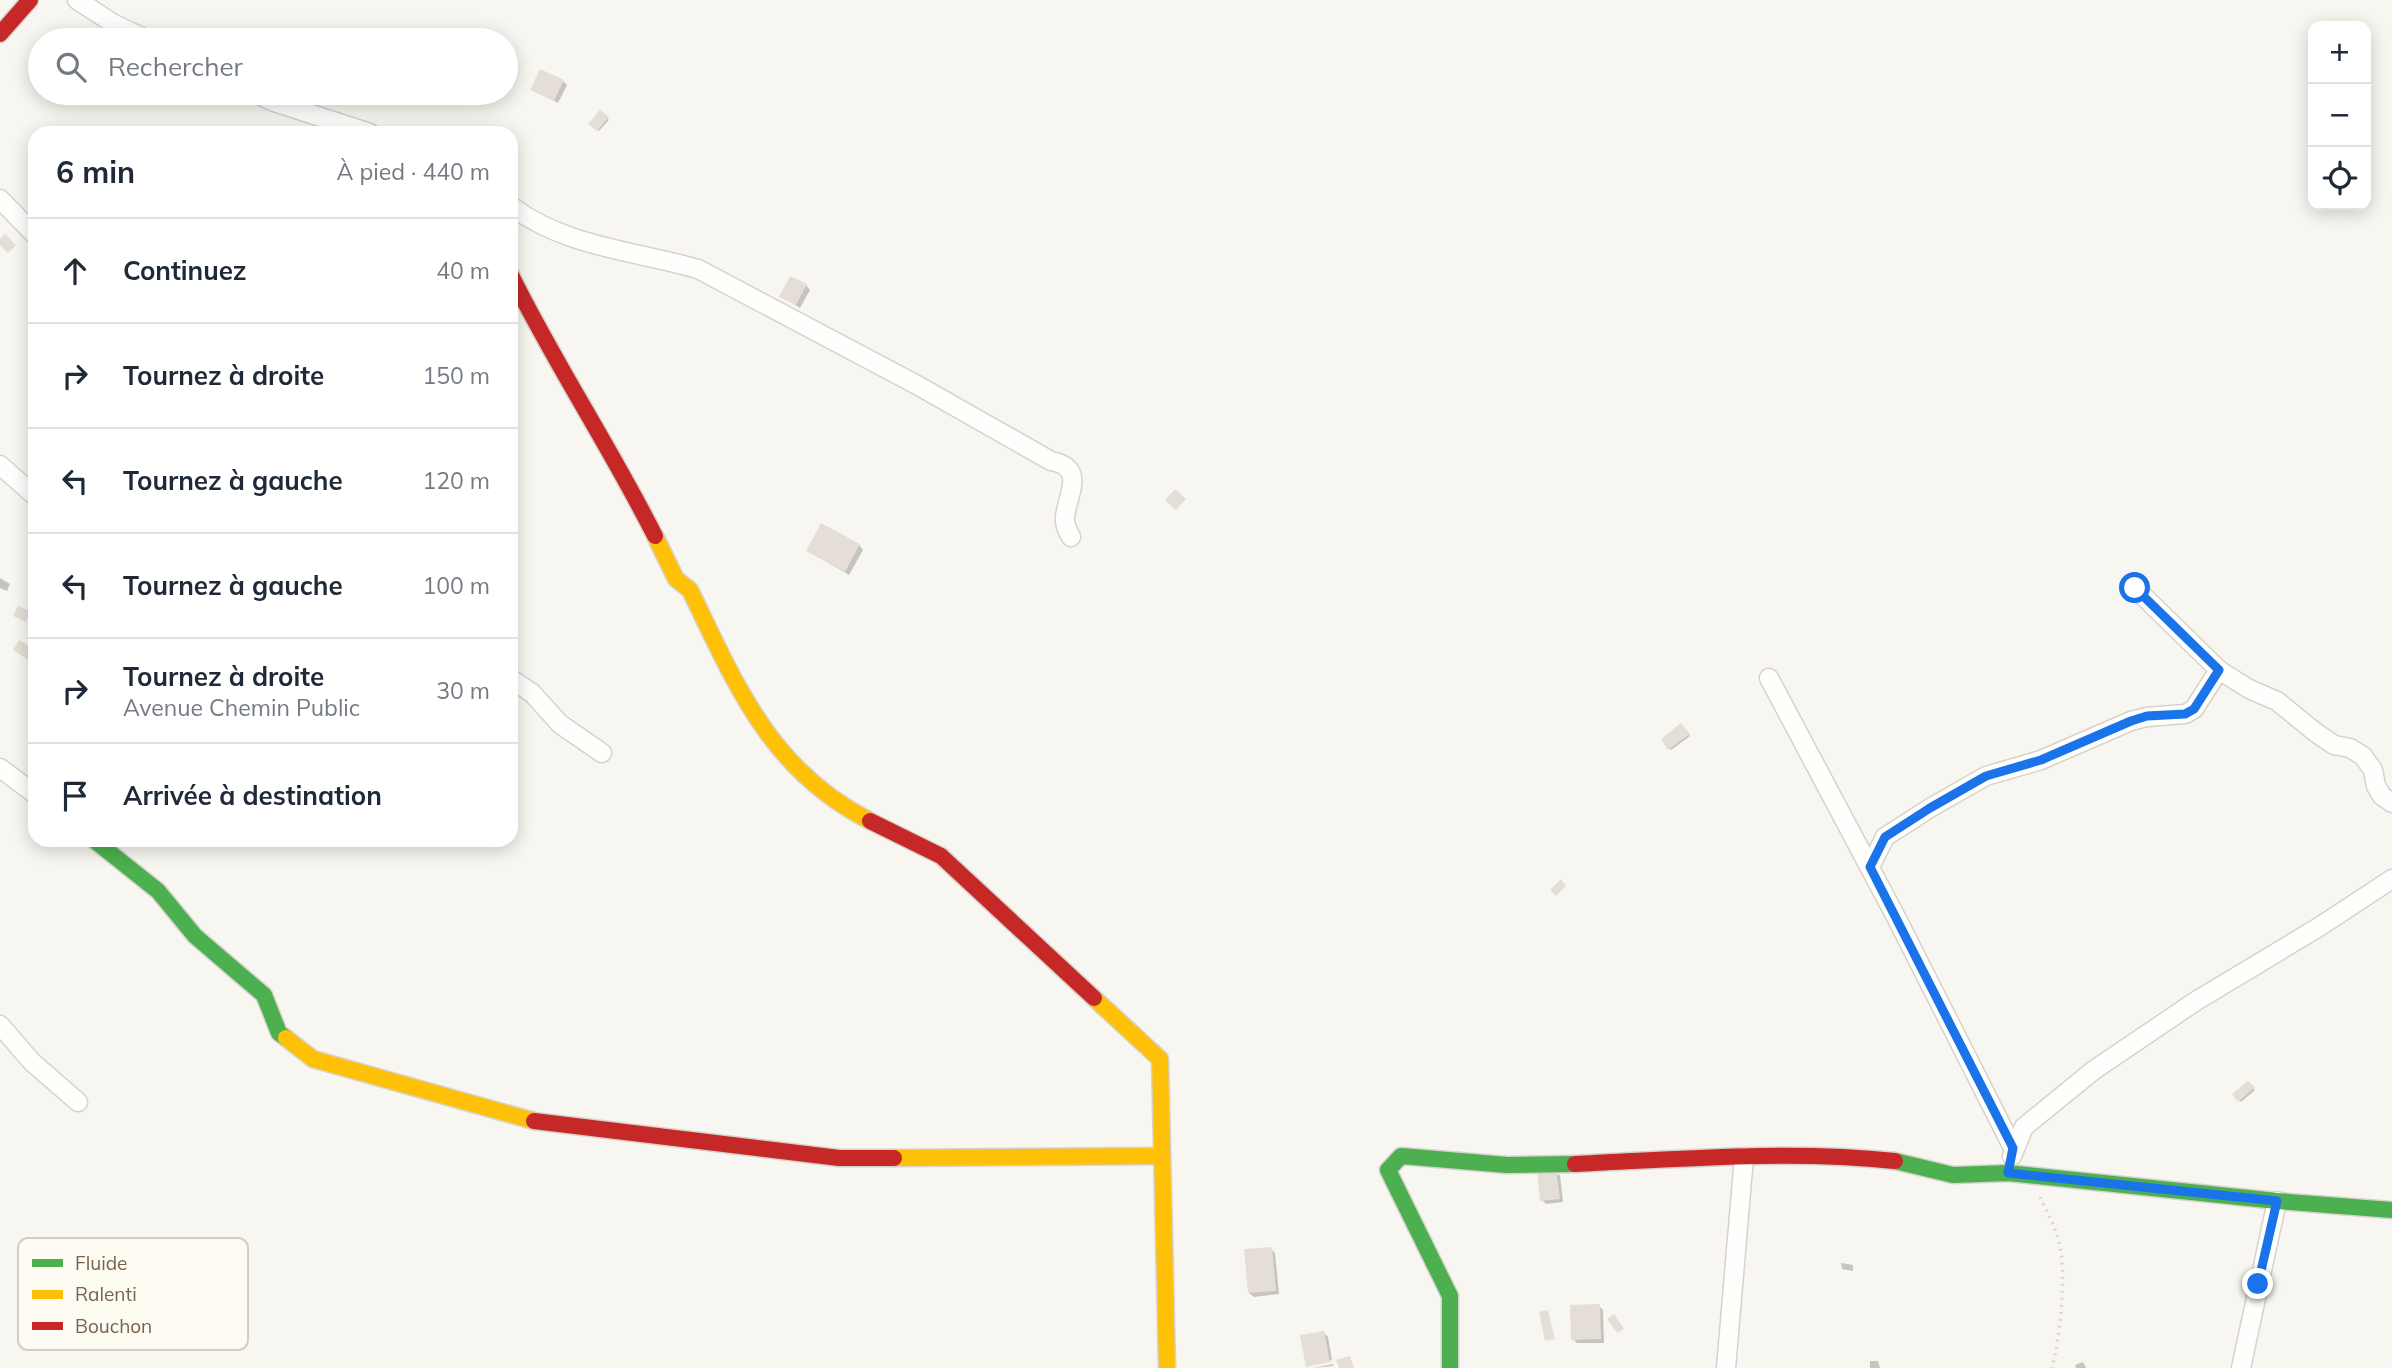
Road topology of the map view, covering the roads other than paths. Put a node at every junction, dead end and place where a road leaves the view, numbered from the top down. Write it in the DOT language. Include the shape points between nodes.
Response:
graph roads {
  1 [pos="30,0"];
  2 [pos="77,0"];
  3 [pos="122,28"];
  4 [pos="0,34"];
  5 [pos="283,105"];
  6 [pos="348,126"];
  7 [pos="0,198"];
  8 [pos="518,210"];
  9 [pos="28,228"];
  10 [pos="518,289"];
  11 [pos="0,465"];
  12 [pos="28,490"];
  13 [pos="1071,537"];
  14 [pos="2135,588"];
  15 [pos="2219,670"];
  16 [pos="1769,678"];
  17 [pos="518,684"];
  18 [pos="602,753"];
  19 [pos="0,768"];
  20 [pos="28,789"];
  21 [pos="2392,803"];
  22 [pos="103,847"];
  23 [pos="1870,867"];
  24 [pos="2392,879"];
  25 [pos="0,1025"];
  26 [pos="78,1102"];
  27 [pos="2013,1148"];
  28 [pos="1162,1156"];
  29 [pos="1744,1157"];
  30 [pos="2008,1173"];
  31 [pos="2277,1201"];
  32 [pos="2392,1210"];
  33 [pos="1167,1368"];
  34 [pos="1450,1368"];
  35 [pos="1726,1368"];
  36 [pos="2241,1368"];
  1 -- 4 [label="street"];
  2 -- 3 [label="street"];
  5 -- 6 [label="street"];
  7 -- 9 [label="street"];
  8 -- 13 [label="street" via="576,240 698,269 1062,463 1073,484 1065,516"];
  10 -- 28 [label="street" via="628,483 676,579 690,590 740,693 774,743 814,786 853,812 941,856 1160,1059"];
  11 -- 12 [label="street"];
  14 -- 15 [label="street"];
  15 -- 21 [label="street" via="2277,701 2334,745 2363,755 2382,796"];
  15 -- 23 [label="street" via="2194,709 2185,714 2147,716 2041,760 1986,776 1885,837"];
  16 -- 23 [label="street"];
  17 -- 18 [label="street" via="561,724"];
  19 -- 20 [label="street"];
  22 -- 28 [label="street" via="158,891 195,936 264,995 279,1033 313,1059 532,1121 839,1158"];
  23 -- 27 [label="street"];
  24 -- 27 [label="street" via="2094,1070 2024,1127"];
  25 -- 26 [label="street" via="32,1062"];
  27 -- 30 [label="street"];
  28 -- 33 [label="street"];
  29 -- 30 [label="street" via="1838,1156 1895,1161 1953,1175"];
  29 -- 34 [label="street" via="1551,1165 1401,1156 1388,1170 1450,1296"];
  29 -- 35 [label="street"];
  30 -- 31 [label="street"];
  31 -- 32 [label="street"];
  31 -- 36 [label="street"];
}
